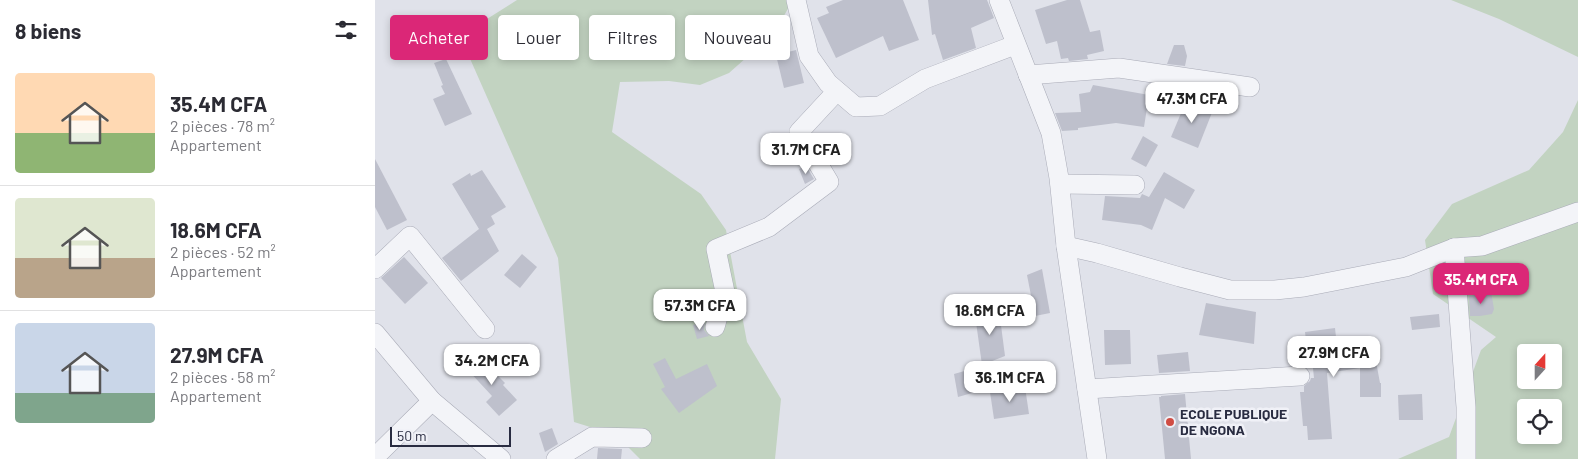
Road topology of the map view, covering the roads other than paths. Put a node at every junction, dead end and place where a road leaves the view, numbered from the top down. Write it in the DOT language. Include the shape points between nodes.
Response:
graph roads {
  1 [pos="796,0"];
  2 [pos="999,0"];
  3 [pos="1015,45"];
  4 [pos="1029,74"];
  5 [pos="1250,87"];
  6 [pos="837,91"];
  7 [pos="1060,184"];
  8 [pos="1135,186"];
  9 [pos="1578,212"];
  10 [pos="1067,246"];
  11 [pos="1454,248"];
  12 [pos="375,269"];
  13 [pos="715,327"];
  14 [pos="485,329"];
  15 [pos="375,333"];
  16 [pos="1300,376"];
  17 [pos="1087,389"];
  18 [pos="432,401"];
  19 [pos="642,438"];
  20 [pos="375,457"];
  21 [pos="501,459"];
  22 [pos="556,459"];
  23 [pos="1097,459"];
  24 [pos="1466,459"];
  1 -- 6 [label="street" via="809,56"];
  2 -- 3 [label="street"];
  3 -- 4 [label="street"];
  3 -- 6 [label="street" via="925,79 880,106 856,107"];
  4 -- 5 [label="street" via="1119,68"];
  4 -- 7 [label="street" via="1051,133"];
  6 -- 13 [label="street" via="799,132 829,182 769,227 716,249 725,292"];
  7 -- 8 [label="street"];
  7 -- 10 [label="street"];
  9 -- 11 [label="street" via="1482,246"];
  10 -- 11 [label="street" via="1230,290 1304,287 1406,267"];
  10 -- 17 [label="street"];
  11 -- 24 [label="street" via="1466,407"];
  12 -- 14 [label="street" via="410,236"];
  15 -- 18 [label="street"];
  16 -- 17 [label="street"];
  17 -- 23 [label="street"];
  18 -- 20 [label="street"];
  18 -- 21 [label="street"];
  19 -- 22 [label="street" via="592,437"];
}
